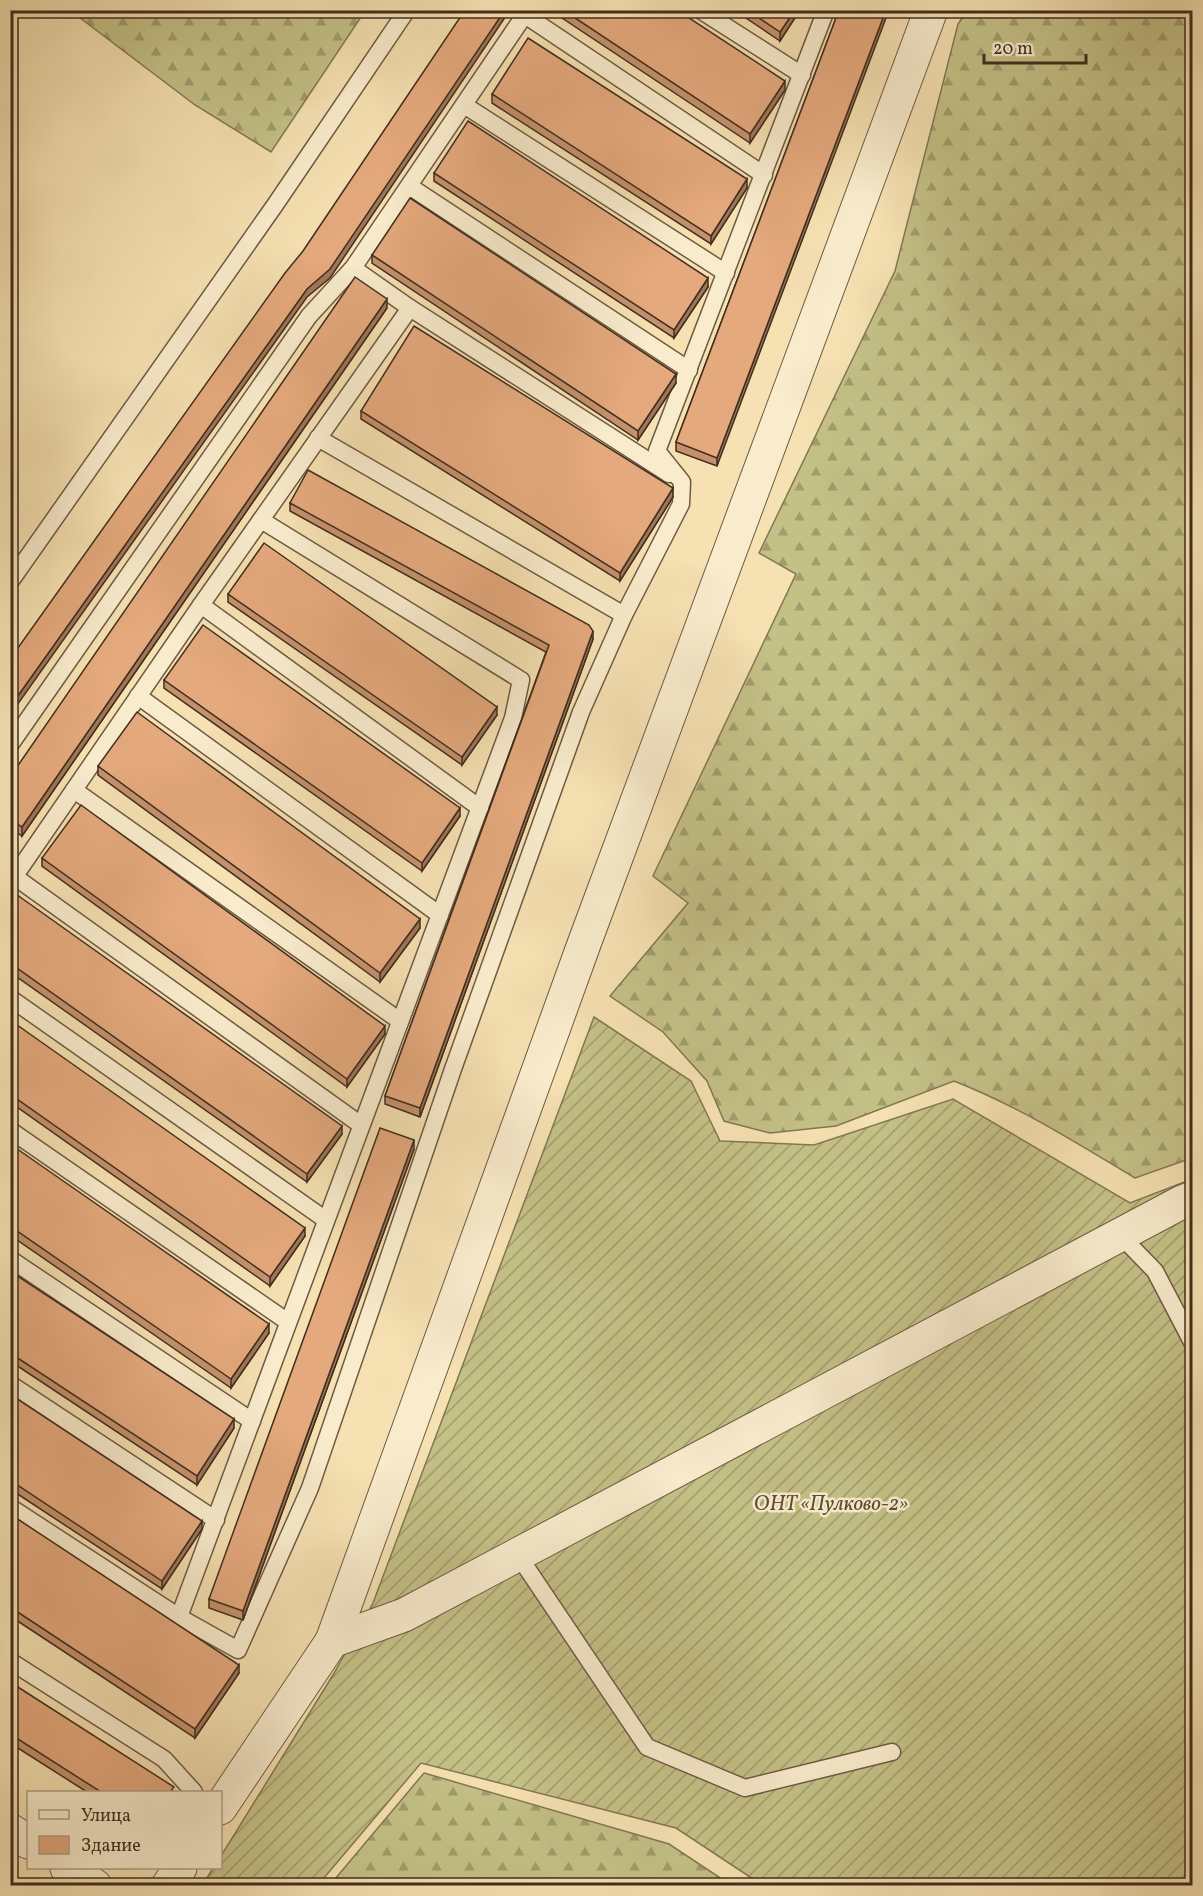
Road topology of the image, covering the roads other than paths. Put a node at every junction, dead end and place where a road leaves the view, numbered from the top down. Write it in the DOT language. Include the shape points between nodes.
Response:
graph roads {
  1 [pos="407,10"];
  2 [pos="700,10"];
  3 [pos="826,10"];
  4 [pos="931,10"];
  5 [pos="526,13"];
  6 [pos="802,75"];
  7 [pos="464,105"];
  8 [pos="764,175"];
  9 [pos="409,186"];
  10 [pos="353,268"];
  11 [pos="726,273"];
  12 [pos="410,308"];
  13 [pos="689,370"];
  14 [pos="318,438"];
  15 [pos="682,482"];
  16 [pos="261,520"];
  17 [pos="10,582"];
  18 [pos="201,605"];
  19 [pos="624,615"];
  20 [pos="138,696"];
  21 [pos="10,745"];
  22 [pos="74,790"];
  23 [pos="480,808"];
  24 [pos="13,880"];
  25 [pos="440,915"];
  26 [pos="10,998"];
  27 [pos="400,1022"];
  28 [pos="361,1125"];
  29 [pos="10,1130"];
  30 [pos="1192,1198"];
  31 [pos="326,1220"];
  32 [pos="1120,1236"];
  33 [pos="10,1259"];
  34 [pos="288,1322"];
  35 [pos="1192,1342"];
  36 [pos="10,1384"];
  37 [pos="252,1421"];
  38 [pos="10,1507"];
  39 [pos="216,1520"];
  40 [pos="518,1555"];
  41 [pos="179,1617"];
  42 [pos="332,1641"];
  43 [pos="10,1661"];
  44 [pos="892,1752"];
  45 [pos="193,1791"];
  46 [pos="222,1805"];
  47 [pos="10,1830"];
  48 [pos="27,1841"];
  49 [pos="70,1869"];
  50 [pos="179,1869"];
  51 [pos="95,1886"];
  52 [pos="168,1886"];
  1 -- 17 [label="lane" via="275,206"];
  2 -- 6 [label="lane"];
  3 -- 6 [label="lane"];
  4 -- 42 [label="street" via="580,955"];
  5 -- 7 [label="lane"];
  5 -- 8 [label="lane"];
  6 -- 8 [label="lane"];
  7 -- 9 [label="lane"];
  7 -- 11 [label="lane"];
  8 -- 11 [label="lane"];
  9 -- 10 [label="lane"];
  9 -- 13 [label="lane"];
  10 -- 12 [label="lane"];
  10 -- 21 [label="lane" via="309,316"];
  11 -- 13 [label="lane"];
  12 -- 14 [label="lane"];
  12 -- 15 [label="lane"];
  13 -- 15 [label="lane" via="657,451"];
  14 -- 16 [label="lane"];
  14 -- 19 [label="lane"];
  15 -- 19 [label="lane" via="681,504"];
  16 -- 18 [label="lane"];
  16 -- 23 [label="lane" via="521,680 513,718"];
  18 -- 20 [label="lane"];
  18 -- 23 [label="lane"];
  19 -- 41 [label="lane" via="581,712 453,1069 310,1488 238,1650"];
  20 -- 22 [label="lane"];
  20 -- 25 [label="lane"];
  22 -- 24 [label="lane"];
  22 -- 27 [label="lane"];
  23 -- 25 [label="lane"];
  24 -- 28 [label="lane"];
  25 -- 27 [label="lane"];
  26 -- 31 [label="lane"];
  27 -- 28 [label="lane"];
  28 -- 31 [label="lane"];
  29 -- 34 [label="lane"];
  30 -- 32 [label="street"];
  31 -- 34 [label="lane"];
  32 -- 35 [label="lane" via="1155,1271"];
  32 -- 40 [label="street"];
  33 -- 37 [label="lane"];
  34 -- 37 [label="lane"];
  36 -- 39 [label="lane"];
  37 -- 39 [label="lane"];
  38 -- 41 [label="lane"];
  39 -- 41 [label="lane"];
  40 -- 42 [label="street" via="404,1615"];
  40 -- 44 [label="lane" via="647,1747 745,1788"];
  42 -- 46 [label="street"];
  43 -- 45 [label="lane" via="164,1760"];
  47 -- 48 [label="street"];
  49 -- 51 [label="street"];
  50 -- 52 [label="street"];
}
